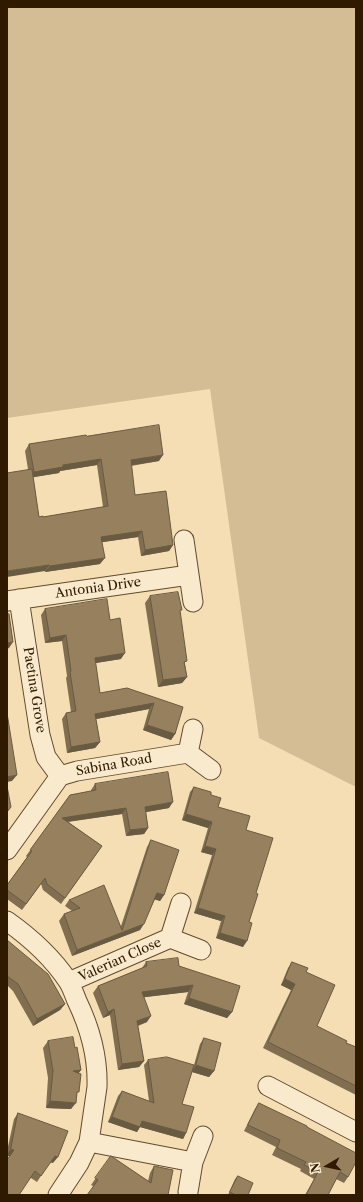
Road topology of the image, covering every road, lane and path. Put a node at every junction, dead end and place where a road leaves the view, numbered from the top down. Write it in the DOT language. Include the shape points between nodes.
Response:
graph roads {
  1 [pos="184,540"];
  2 [pos="189,575"];
  3 [pos="13,600"];
  4 [pos="193,602"];
  5 [pos="193,729"];
  6 [pos="188,753"];
  7 [pos="211,770"];
  8 [pos="60,776"];
  9 [pos="7,850"];
  10 [pos="181,903"];
  11 [pos="7,921"];
  12 [pos="170,938"];
  13 [pos="201,950"];
  14 [pos="69,982"];
  15 [pos="268,1086"];
  16 [pos="356,1132"];
  17 [pos="203,1136"];
  18 [pos="89,1142"];
  19 [pos="193,1162"];
  20 [pos="188,1192"];
  21 [pos="58,1195"];
  1 -- 2 [label="street"];
  2 -- 3 [label="street, Antonia Drive"];
  2 -- 4 [label="street"];
  3 -- 8 [label="street, Paetina Grove" via="40,735 46,757"];
  5 -- 6 [label="street"];
  6 -- 7 [label="street"];
  6 -- 8 [label="street, Sabina Road"];
  8 -- 9 [label="street, Sabina Road"];
  10 -- 12 [label="street, Valerian Close"];
  11 -- 14 [label="street" via="40,947"];
  12 -- 13 [label="street, Valerian Close"];
  12 -- 14 [label="street, Valerian Close"];
  14 -- 18 [label="street" via="85,1018 94,1047 97,1087"];
  15 -- 16 [label="street"];
  17 -- 19 [label="street"];
  18 -- 19 [label="street"];
  18 -- 21 [label="street"];
  19 -- 20 [label="street"];
}
